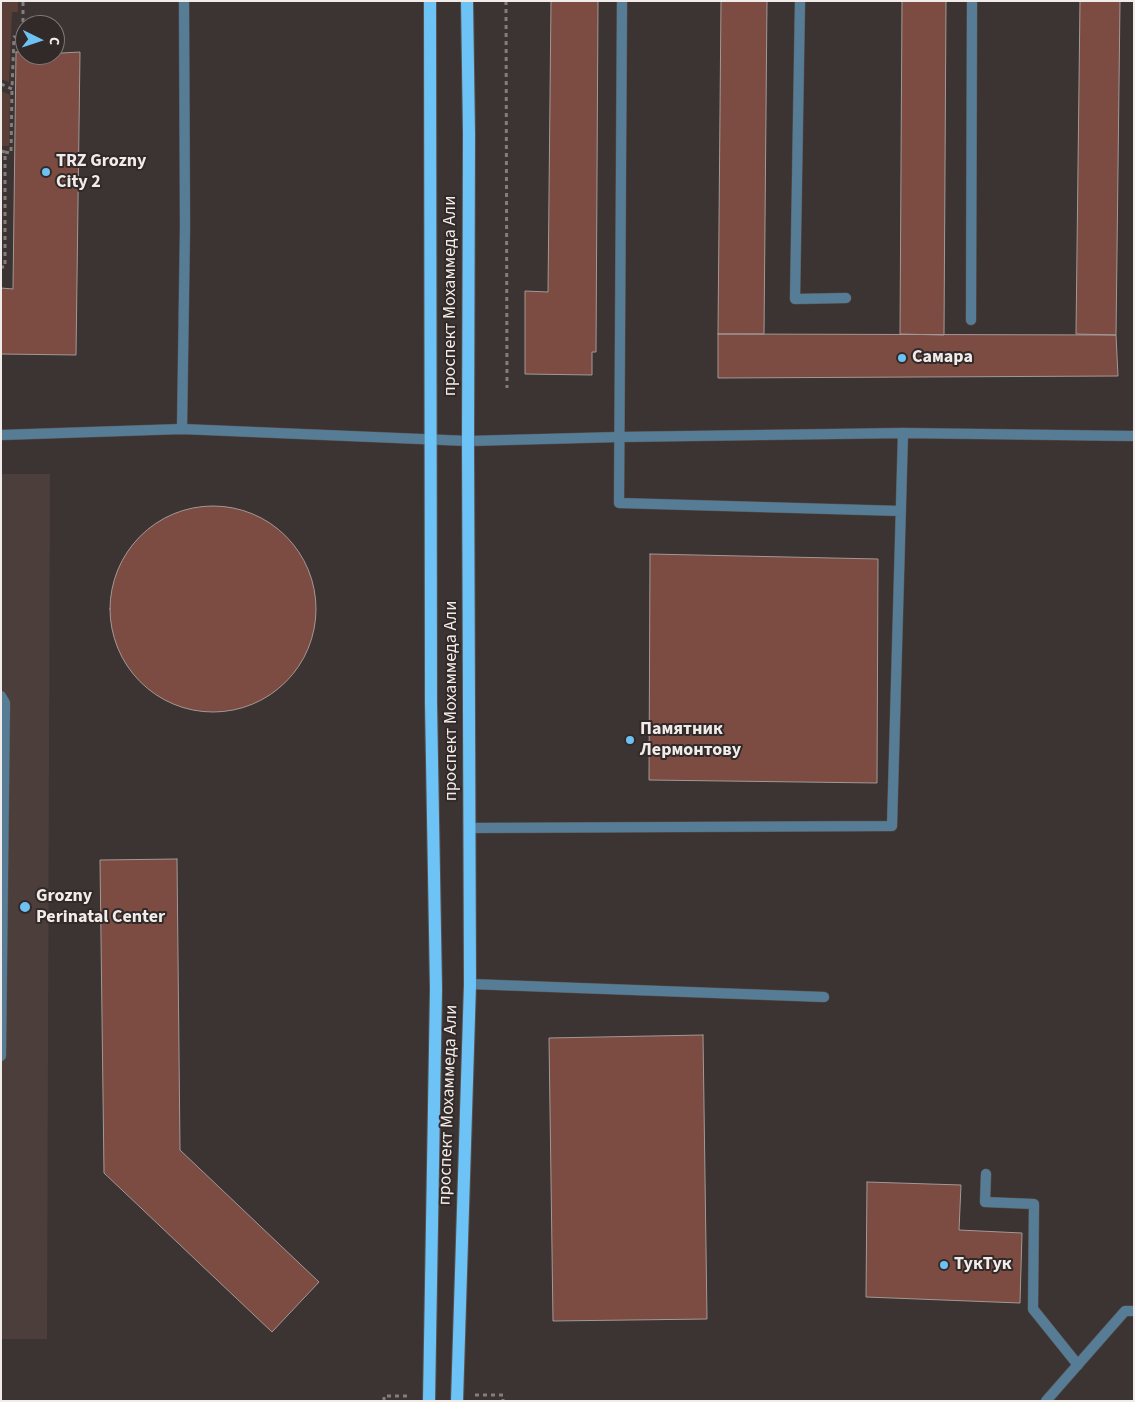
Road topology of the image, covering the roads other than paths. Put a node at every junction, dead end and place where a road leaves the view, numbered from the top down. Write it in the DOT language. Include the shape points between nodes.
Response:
graph roads {
  1 [pos="184,1"];
  2 [pos="430,1"];
  3 [pos="467,1"];
  4 [pos="622,1"];
  5 [pos="800,1"];
  6 [pos="972,1"];
  7 [pos="846,298"];
  8 [pos="971,320"];
  9 [pos="182,430"];
  10 [pos="903,434"];
  11 [pos="1,435"];
  12 [pos="1134,436"];
  13 [pos="619,437"];
  14 [pos="431,441"];
  15 [pos="468,441"];
  16 [pos="901,511"];
  17 [pos="1,696"];
  18 [pos="470,828"];
  19 [pos="470,984"];
  20 [pos="824,997"];
  21 [pos="1,1056"];
  22 [pos="986,1174"];
  23 [pos="1134,1311"];
  24 [pos="1078,1365"];
  25 [pos="429,1401"];
  26 [pos="457,1401"];
  27 [pos="1046,1401"];
  1 -- 9 [label="street" via="186,227"];
  2 -- 14 [label="main road, проспект Мохаммеда Али"];
  3 -- 15 [label="main road, проспект Мохаммеда Али"];
  4 -- 13 [label="street"];
  5 -- 7 [label="street" via="795,299"];
  6 -- 8 [label="street"];
  9 -- 11 [label="street"];
  9 -- 14 [label="street"];
  10 -- 12 [label="street"];
  10 -- 13 [label="street"];
  10 -- 16 [label="street"];
  13 -- 15 [label="street"];
  13 -- 16 [label="street" via="619,503"];
  14 -- 15 [label="street"];
  14 -- 25 [label="main road, проспект Мохаммеда Али" via="436,989"];
  15 -- 18 [label="main road, проспект Мохаммеда Али"];
  16 -- 18 [label="street" via="892,826"];
  17 -- 21 [label="street" via="5,703"];
  18 -- 19 [label="main road, проспект Мохаммеда Али"];
  19 -- 20 [label="street"];
  19 -- 26 [label="main road, проспект Мохаммеда Али"];
  22 -- 24 [label="street" via="985,1202 1034,1204 1033,1309"];
  23 -- 24 [label="street" via="1125,1310"];
  24 -- 27 [label="street"];
}
